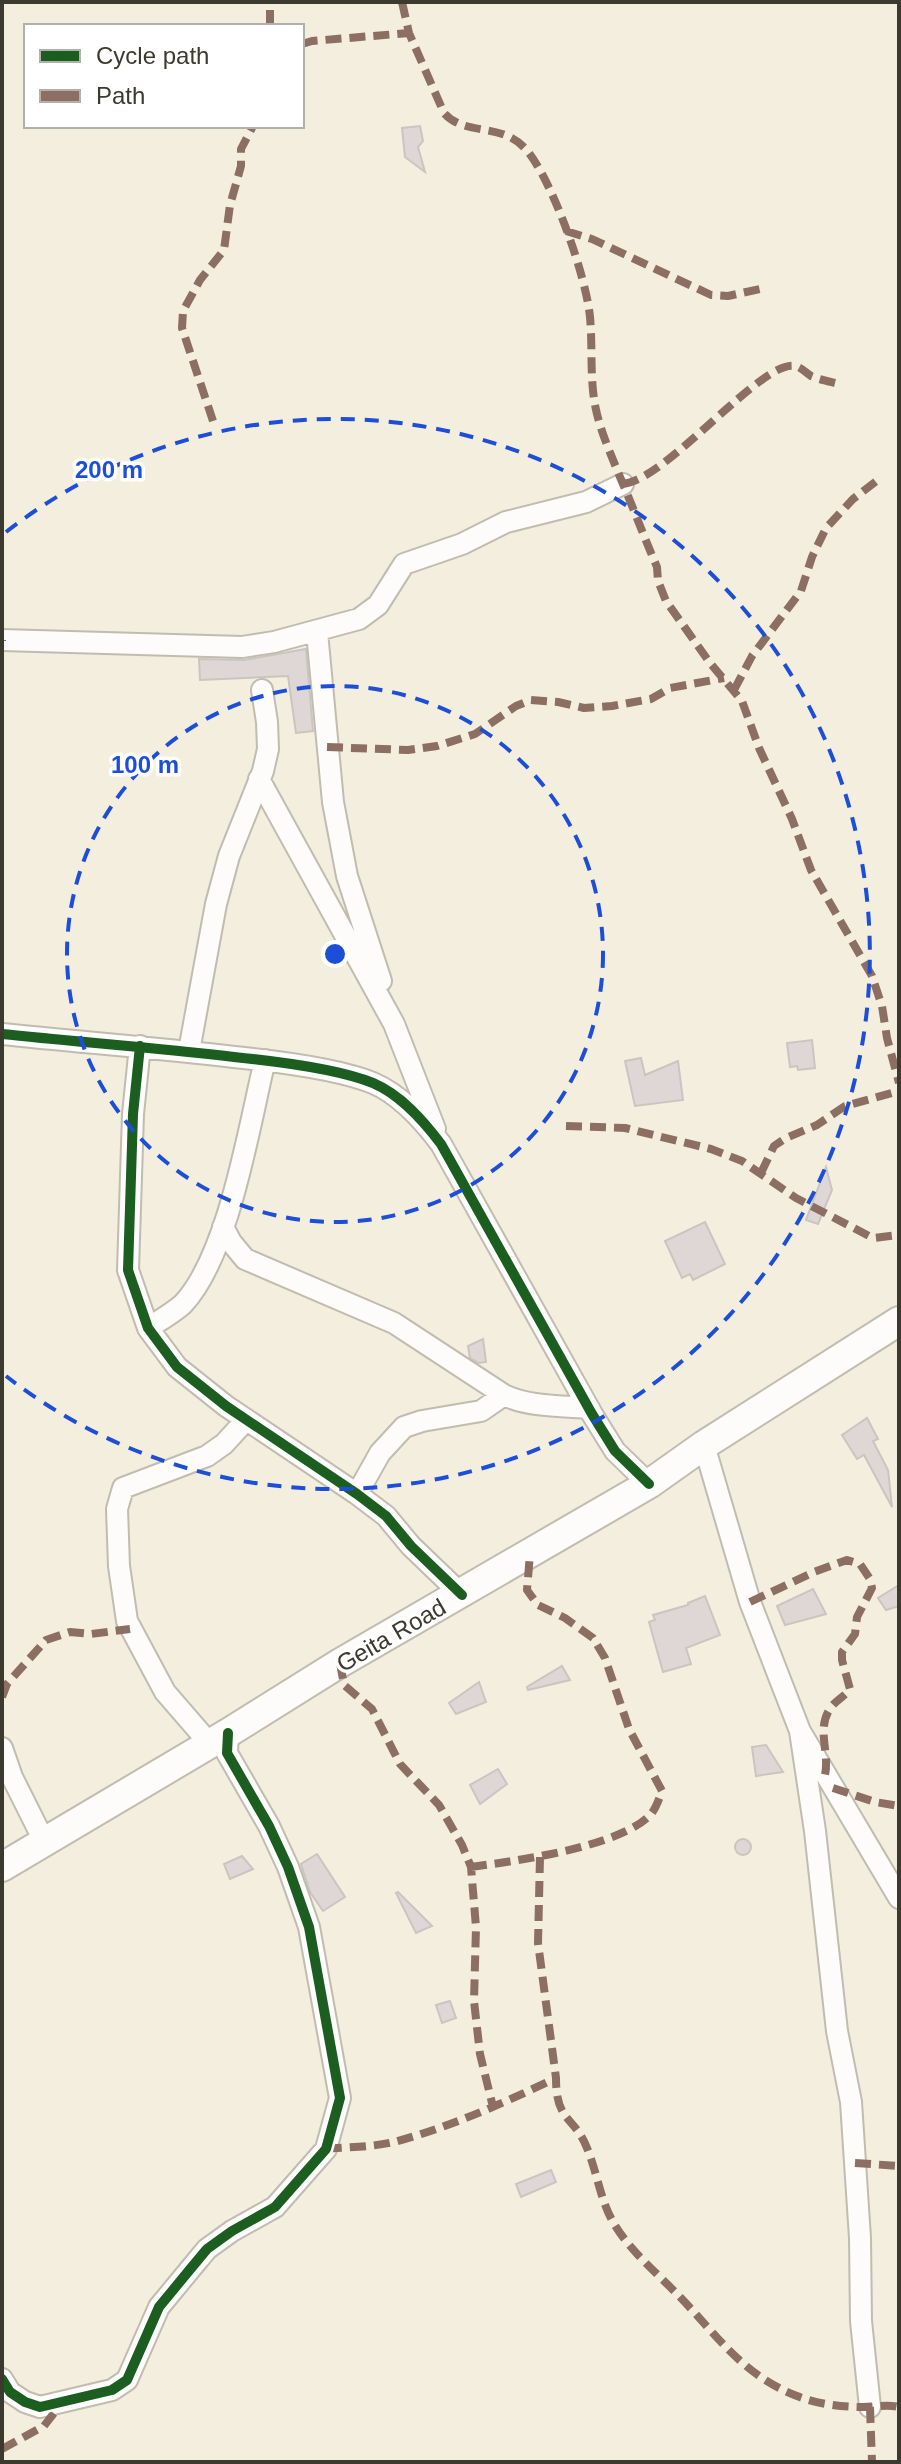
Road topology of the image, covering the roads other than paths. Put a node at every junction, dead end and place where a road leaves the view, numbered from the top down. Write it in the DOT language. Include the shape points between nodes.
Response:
graph roads {
  1 [pos="623,484"];
  2 [pos="317,632"];
  3 [pos="2,640"];
  4 [pos="262,690"];
  5 [pos="259,779"];
  6 [pos="394,1024"];
  7 [pos="2,1034"];
  8 [pos="140,1046"];
  9 [pos="189,1051"];
  10 [pos="265,1060"];
  11 [pos="441,1144"];
  12 [pos="223,1227"];
  13 [pos="899,1321"];
  14 [pos="148,1328"];
  15 [pos="504,1395"];
  16 [pos="589,1408"];
  17 [pos="246,1420"];
  18 [pos="704,1445"];
  19 [pos="649,1484"];
  20 [pos="357,1494"];
  21 [pos="462,1595"];
  22 [pos="800,1731"];
  23 [pos="219,1738"];
  24 [pos="2,1748"];
  25 [pos="44,1841"];
  26 [pos="2,1867"];
  27 [pos="899,1898"];
  28 [pos="2,2379"];
  29 [pos="870,2407"];
  1 -- 2 [label="street" via="586,502 506,522 404,564 371,612"];
  2 -- 3 [label="street" via="242,647"];
  2 -- 6 [label="street" via="333,802 347,876"];
  4 -- 5 [label="street" via="268,749"];
  5 -- 6 [label="street"];
  5 -- 9 [label="street" via="216,904"];
  6 -- 11 [label="street"];
  7 -- 8 [label="street"];
  8 -- 9 [label="street"];
  8 -- 14 [label="street" via="128,1270"];
  9 -- 10 [label="street"];
  10 -- 11 [label="street" via="373,1083 422,1119"];
  10 -- 12 [label="street"];
  11 -- 16 [label="street"];
  12 -- 14 [label="street" via="204,1274 182,1304"];
  12 -- 15 [label="street" via="245,1259 394,1323"];
  13 -- 18 [label="highway, Geita Road"];
  14 -- 17 [label="street" via="177,1367"];
  15 -- 16 [label="street"];
  15 -- 20 [label="street" via="481,1411 404,1427 380,1453"];
  16 -- 19 [label="street" via="615,1451"];
  17 -- 20 [label="street"];
  17 -- 23 [label="street" via="207,1456 123,1488 117,1509 127,1621 165,1692"];
  18 -- 19 [label="highway, Geita Road"];
  18 -- 22 [label="street" via="750,1602"];
  19 -- 21 [label="highway, Geita Road"];
  20 -- 21 [label="street" via="386,1516"];
  21 -- 23 [label="highway, Geita Road"];
  22 -- 27 [label="street"];
  22 -- 29 [label="street" via="837,2031 851,2102"];
  23 -- 25 [label="highway, Geita Road"];
  23 -- 28 [label="street" via="269,1826 309,1927 340,2098 326,2149 275,2207 207,2249 182,2278 159,2307 127,2380 112,2390 40,2407 10,2392"];
  24 -- 25 [label="street"];
  25 -- 26 [label="highway, Geita Road"];
}
